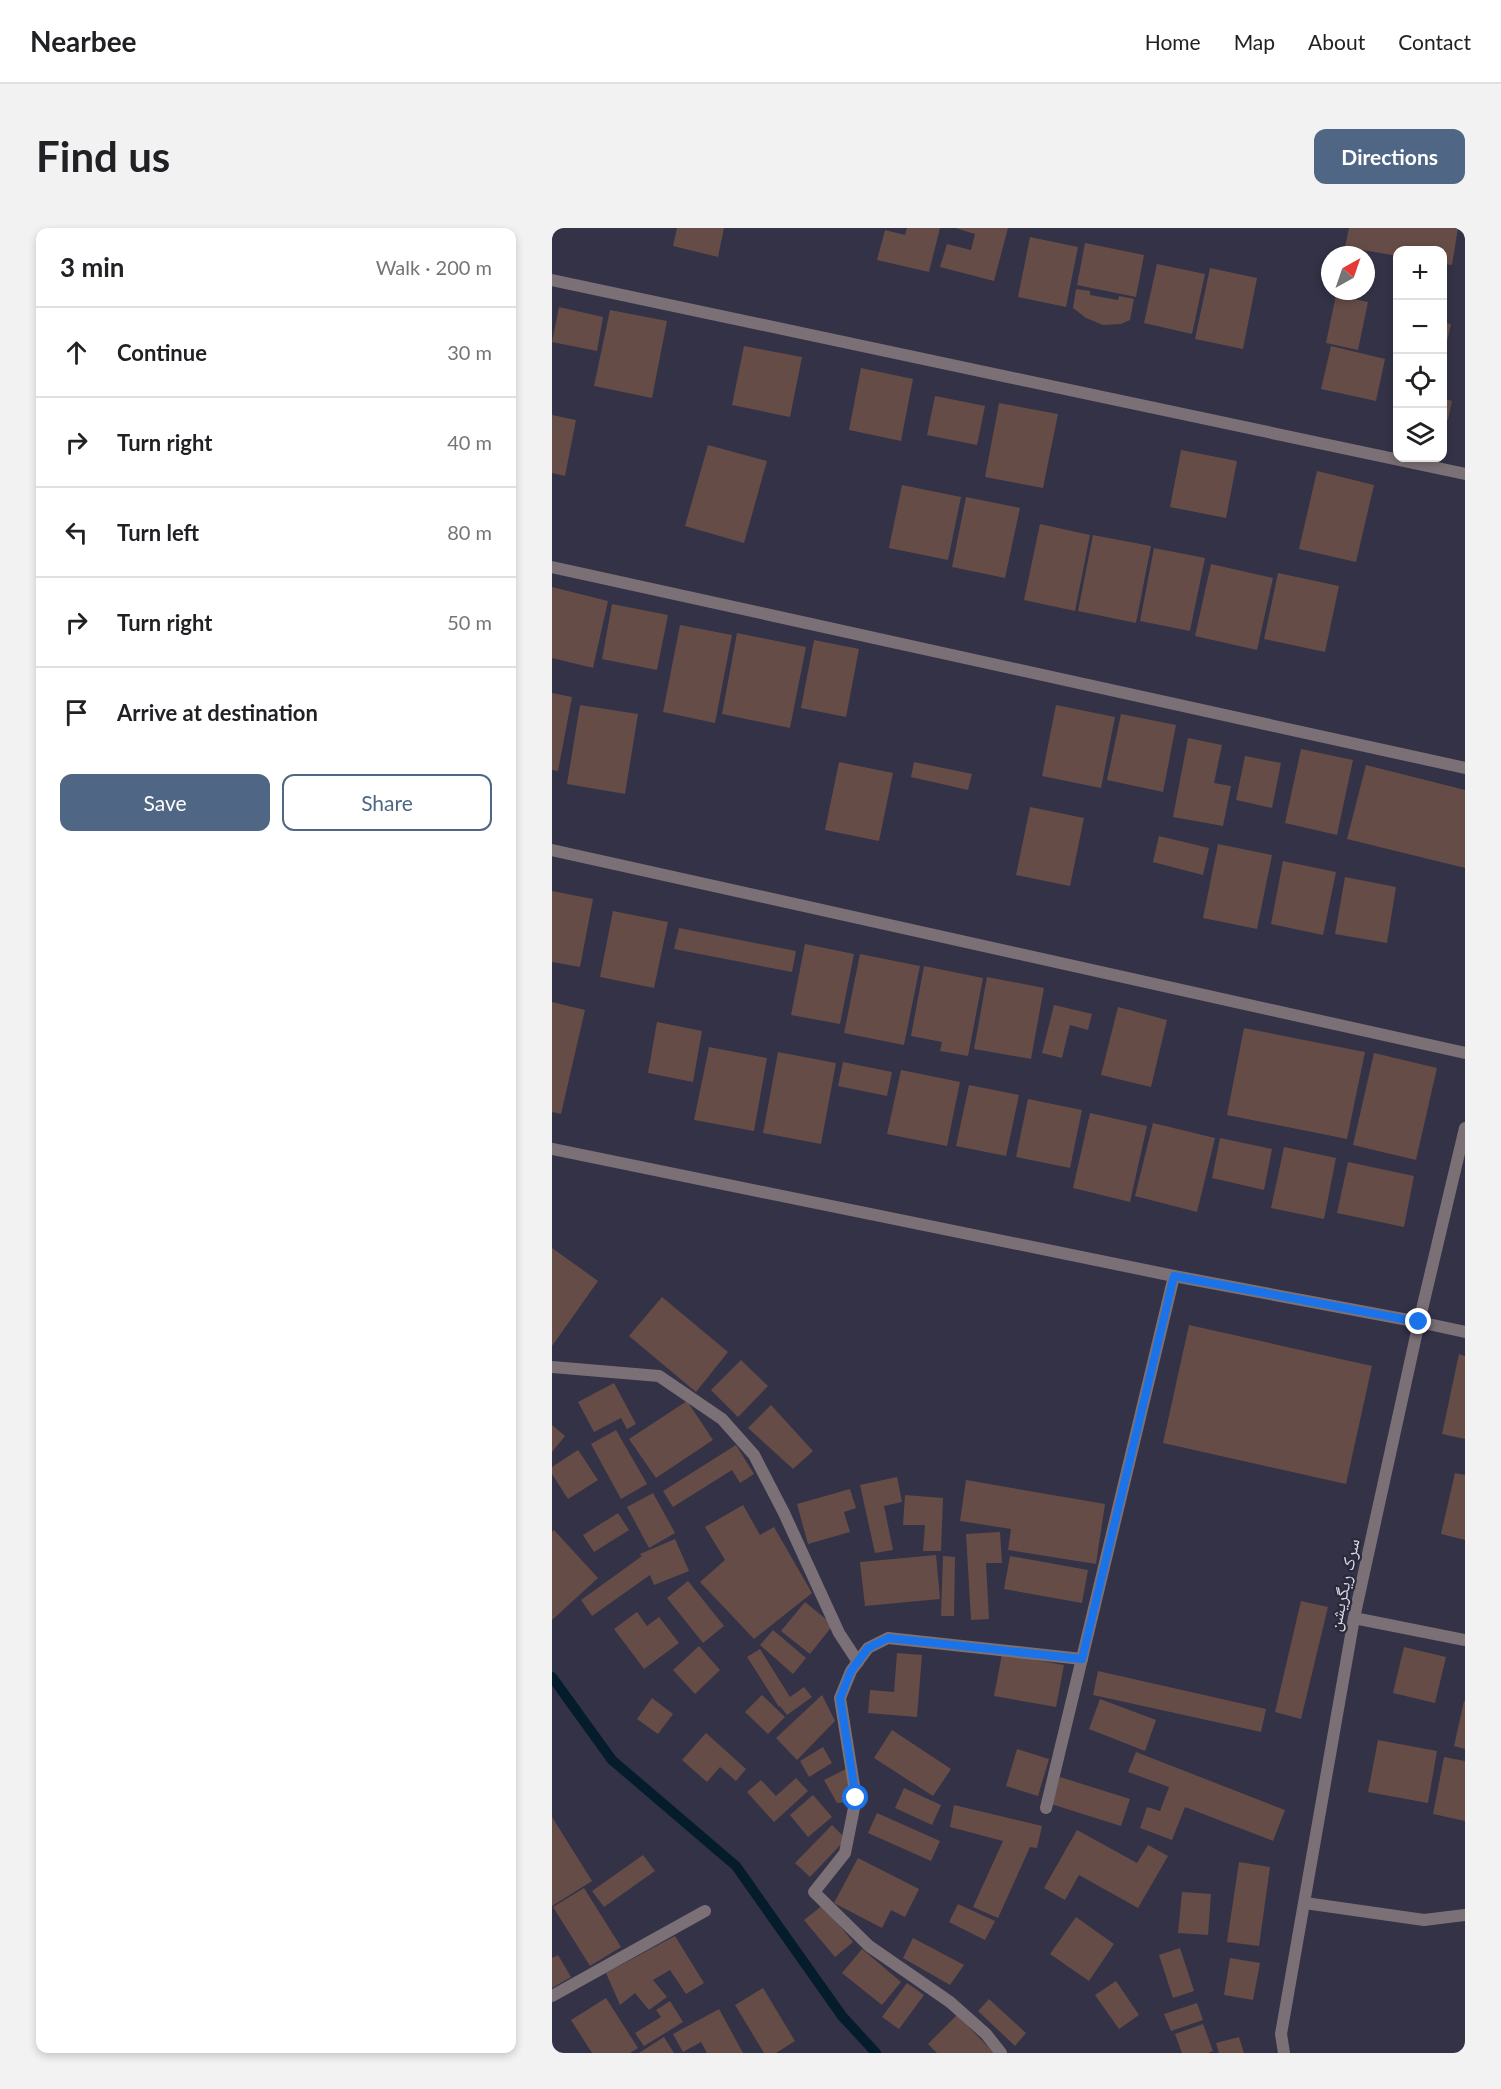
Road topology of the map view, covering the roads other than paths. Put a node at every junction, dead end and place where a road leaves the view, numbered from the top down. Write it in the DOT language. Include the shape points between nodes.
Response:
graph roads {
  1 [pos="552,280"];
  2 [pos="1465,474"];
  3 [pos="552,567"];
  4 [pos="1465,768"];
  5 [pos="552,850"];
  6 [pos="1465,1053"];
  7 [pos="1465,1128"];
  8 [pos="552,1149"];
  9 [pos="1174,1276"];
  10 [pos="1419,1322"];
  11 [pos="1465,1332"];
  12 [pos="552,1367"];
  13 [pos="1354,1618"];
  14 [pos="1465,1640"];
  15 [pos="1082,1659"];
  16 [pos="858,1662"];
  17 [pos="1046,1809"];
  18 [pos="1305,1903"];
  19 [pos="705,1911"];
  20 [pos="1465,1915"];
  21 [pos="552,1996"];
  22 [pos="1001,2053"];
  23 [pos="1284,2053"];
  1 -- 2 [label="street"];
  3 -- 4 [label="street"];
  5 -- 6 [label="street"];
  7 -- 10 [label="street, سرک ریگریشن"];
  8 -- 9 [label="street"];
  9 -- 10 [label="street"];
  9 -- 15 [label="street"];
  10 -- 11 [label="street"];
  10 -- 13 [label="street, سرک ریگریشن"];
  12 -- 16 [label="street" via="659,1376 722,1419 753,1455 839,1633"];
  13 -- 14 [label="street"];
  13 -- 18 [label="street, سرک ریگریشن"];
  15 -- 16 [label="street" via="888,1638 868,1648"];
  15 -- 17 [label="street"];
  16 -- 22 [label="street" via="840,1698 856,1798 845,1853 814,1893 869,1946 950,2002"];
  18 -- 20 [label="street" via="1424,1920"];
  18 -- 23 [label="street, سرک ریگریشن" via="1281,2034"];
  19 -- 21 [label="street"];
}
